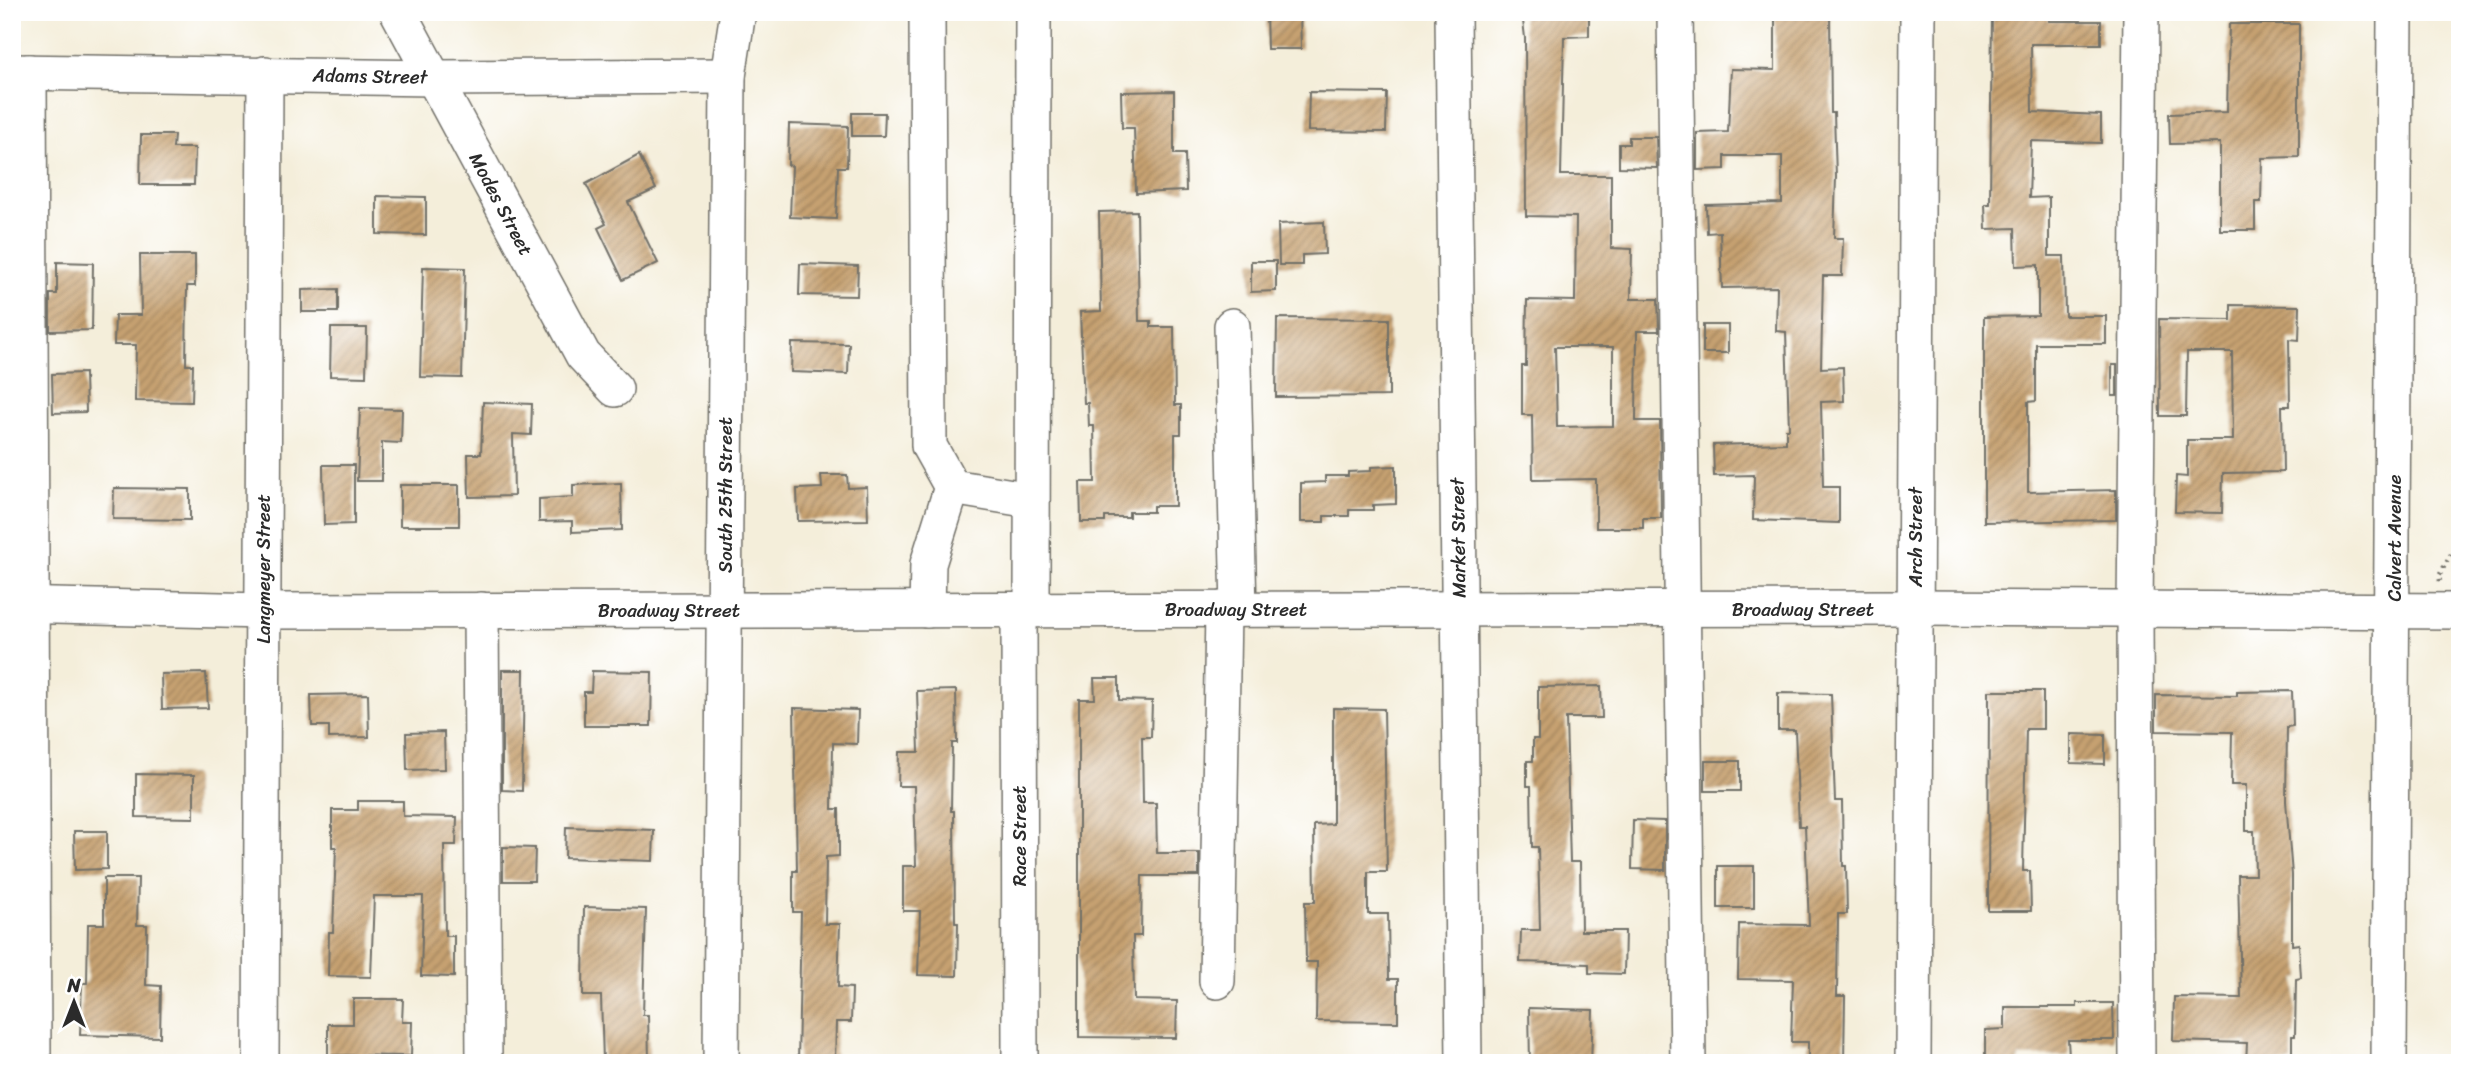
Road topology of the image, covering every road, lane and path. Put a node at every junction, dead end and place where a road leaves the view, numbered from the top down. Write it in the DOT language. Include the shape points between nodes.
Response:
graph roads {
  1 [pos="398,12"];
  2 [pos="738,12"];
  3 [pos="927,12"];
  4 [pos="1033,12"];
  5 [pos="1453,12"];
  6 [pos="1675,12"];
  7 [pos="1918,12"];
  8 [pos="2141,12"];
  9 [pos="2395,12"];
  10 [pos="21,72"];
  11 [pos="265,75"];
  12 [pos="728,76"];
  13 [pos="433,78"];
  14 [pos="1232,326"];
  15 [pos="615,389"];
  16 [pos="952,487"];
  17 [pos="1031,500"];
  18 [pos="2460,538"];
  19 [pos="2450,601"];
  20 [pos="22,605"];
  21 [pos="1458,608"];
  22 [pos="1915,608"];
  23 [pos="1231,609"];
  24 [pos="481,610"];
  25 [pos="723,610"];
  26 [pos="927,610"];
  27 [pos="1025,610"];
  28 [pos="1685,610"];
  29 [pos="2135,610"];
  30 [pos="263,611"];
  31 [pos="2394,611"];
  32 [pos="1217,981"];
  33 [pos="33,1063"];
  34 [pos="261,1063"];
  35 [pos="484,1063"];
  36 [pos="721,1063"];
  37 [pos="1020,1063"];
  38 [pos="1464,1063"];
  39 [pos="1688,1063"];
  40 [pos="1913,1063"];
  41 [pos="2137,1063"];
  42 [pos="2389,1063"];
  1 -- 13 [label="street, Modes Street"];
  2 -- 12 [label="street, South 25th Street"];
  3 -- 16 [label="street" via="929,446"];
  4 -- 17 [label="street, Race Street"];
  5 -- 21 [label="street, Market Street"];
  6 -- 28 [label="street"];
  7 -- 22 [label="street, Arch Street"];
  8 -- 29 [label="street"];
  9 -- 31 [label="street, Calvert Avenue"];
  10 -- 11 [label="street, Adams Street"];
  10 -- 20 [label="street"];
  11 -- 13 [label="street, Adams Street"];
  11 -- 30 [label="street, Langmeyer Street"];
  12 -- 13 [label="street, Adams Street"];
  12 -- 25 [label="street, South 25th Street"];
  13 -- 15 [label="street, Modes Street" via="583,355"];
  14 -- 23 [label="street"];
  16 -- 17 [label="street"];
  16 -- 26 [label="street" via="928,564"];
  17 -- 27 [label="street, Race Street"];
  18 -- 19 [label="path" via="2439,576"];
  19 -- 31 [label="street, Broadway Street"];
  20 -- 30 [label="street, Broadway Street"];
  20 -- 33 [label="street"];
  21 -- 23 [label="street, Broadway Street"];
  21 -- 28 [label="street, Broadway Street"];
  21 -- 38 [label="street, Market Street"];
  22 -- 28 [label="street, Broadway Street"];
  22 -- 29 [label="street, Broadway Street"];
  22 -- 40 [label="street, Arch Street"];
  23 -- 27 [label="street, Broadway Street"];
  23 -- 32 [label="street"];
  24 -- 25 [label="street, Broadway Street"];
  24 -- 30 [label="street, Broadway Street"];
  24 -- 35 [label="street"];
  25 -- 26 [label="street, Broadway Street"];
  25 -- 36 [label="street, South 25th Street"];
  26 -- 27 [label="street, Broadway Street"];
  27 -- 37 [label="street, Race Street"];
  28 -- 39 [label="street"];
  29 -- 31 [label="street, Broadway Street"];
  29 -- 41 [label="street"];
  30 -- 34 [label="street, Langmeyer Street"];
  31 -- 42 [label="street, Calvert Avenue"];
}
